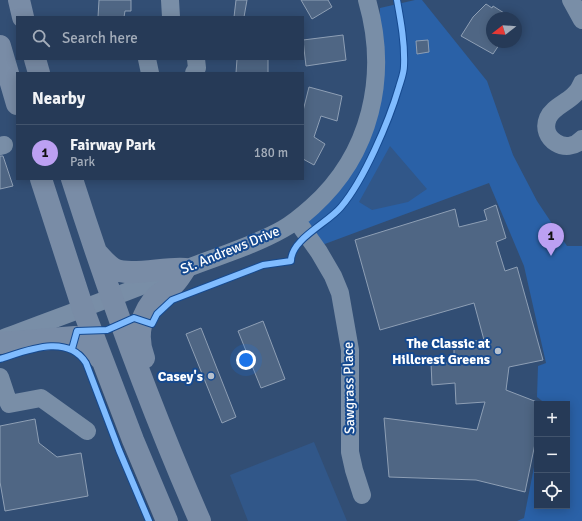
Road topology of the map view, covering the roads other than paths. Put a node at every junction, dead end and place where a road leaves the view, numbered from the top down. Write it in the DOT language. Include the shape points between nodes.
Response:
graph roads {
  1 [pos="19,0"];
  2 [pos="170,0"];
  3 [pos="368,0"];
  4 [pos="571,0"];
  5 [pos="23,16"];
  6 [pos="171,16"];
  7 [pos="582,20"];
  8 [pos="0,46"];
  9 [pos="35,60"];
  10 [pos="147,60"];
  11 [pos="196,60"];
  12 [pos="39,72"];
  13 [pos="150,72"];
  14 [pos="195,72"];
  15 [pos="581,93"];
  16 [pos="16,99"];
  17 [pos="582,139"];
  18 [pos="41,180"];
  19 [pos="51,180"];
  20 [pos="72,180"];
  21 [pos="297,220"];
  22 [pos="96,251"];
  23 [pos="185,269"];
  24 [pos="112,299"];
  25 [pos="83,309"];
  26 [pos="0,339"];
  27 [pos="0,342"];
  28 [pos="103,361"];
  29 [pos="0,377"];
  30 [pos="87,431"];
  31 [pos="362,495"];
  32 [pos="167,521"];
  33 [pos="188,521"];
  34 [pos="200,521"];
  35 [pos="208,521"];
  1 -- 5 [label="main road"];
  2 -- 6 [label="street"];
  3 -- 21 [label="street, St. Andrews Drive" via="374,26 376,63 374,96 361,143 344,171 323,197"];
  4 -- 7 [label="street"];
  8 -- 16 [label="main road"];
  9 -- 12 [label="main road"];
  10 -- 13 [label="street"];
  11 -- 14 [label="street"];
  15 -- 17 [label="street" via="551,113 546,128 555,143 564,146 574,145"];
  18 -- 25 [label="main road"];
  19 -- 24 [label="main road" via="90,285 96,293"];
  20 -- 22 [label="main road"];
  21 -- 23 [label="street, St. Andrews Drive" via="265,238"];
  21 -- 31 [label="street, Sawgrass Place" via="323,258 340,293 350,350 350,452"];
  22 -- 23 [label="main road" via="108,265 123,272"];
  22 -- 24 [label="main road"];
  23 -- 24 [label="street, St. Andrews Drive"];
  23 -- 35 [label="main road" via="172,286 160,294 146,311 139,331 140,342"];
  24 -- 25 [label="street, St. Andrews Drive"];
  24 -- 34 [label="main road" via="158,424"];
  25 -- 26 [label="street, St. Andrews Drive"];
  25 -- 28 [label="main road"];
  25 -- 33 [label="main road" via="93,310 107,330 138,414"];
  27 -- 28 [label="main road" via="75,337 89,343"];
  28 -- 32 [label="main road"];
  29 -- 30 [label="street" via="9,404 41,398"];
}
